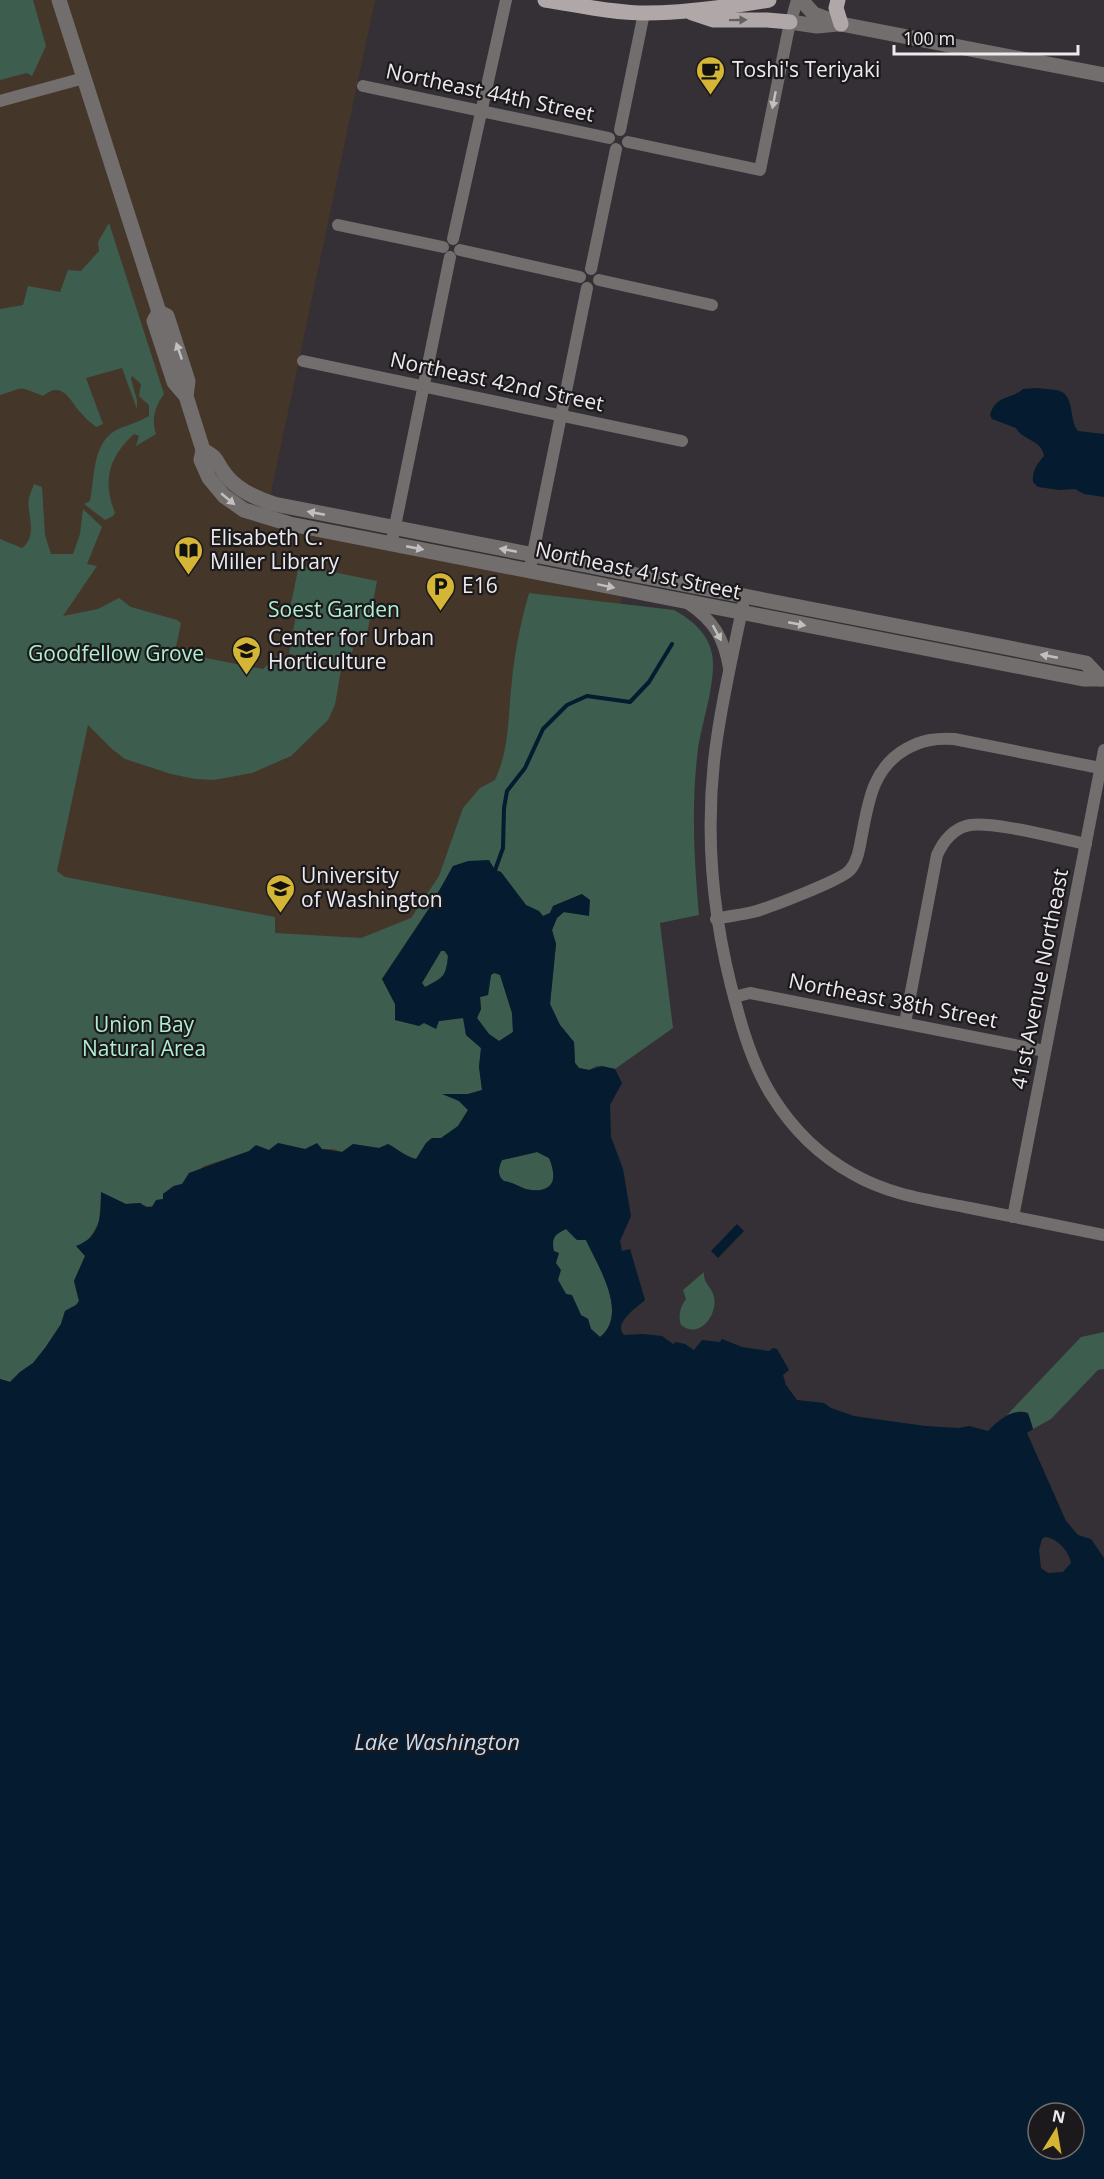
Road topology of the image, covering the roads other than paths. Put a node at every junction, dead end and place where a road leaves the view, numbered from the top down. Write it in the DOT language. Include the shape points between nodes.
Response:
graph roads {
  1 [pos="59,0"];
  2 [pos="506,0"];
  3 [pos="545,0"];
  4 [pos="769,0"];
  5 [pos="797,0"];
  6 [pos="801,0"];
  7 [pos="838,0"];
  8 [pos="686,11"];
  9 [pos="644,13"];
  10 [pos="790,22"];
  11 [pos="841,24"];
  12 [pos="1104,75"];
  13 [pos="84,78"];
  14 [pos="363,86"];
  15 [pos="0,101"];
  16 [pos="481,111"];
  17 [pos="620,130"];
  18 [pos="609,138"];
  19 [pos="628,142"];
  20 [pos="616,149"];
  21 [pos="339,225"];
  22 [pos="451,248"];
  23 [pos="591,269"];
  24 [pos="580,276"];
  25 [pos="599,280"];
  26 [pos="587,288"];
  27 [pos="712,305"];
  28 [pos="303,360"];
  29 [pos="423,387"];
  30 [pos="561,416"];
  31 [pos="682,441"];
  32 [pos="393,536"];
  33 [pos="531,563"];
  34 [pos="745,596"];
  35 [pos="685,602"];
  36 [pos="741,614"];
  37 [pos="730,675"];
  38 [pos="1102,679"];
  39 [pos="1104,750"];
  40 [pos="1100,768"];
  41 [pos="1086,844"];
  42 [pos="716,919"];
  43 [pos="734,997"];
  44 [pos="904,1023"];
  45 [pos="1045,1050"];
  46 [pos="1013,1217"];
  47 [pos="1104,1235"];
  1 -- 13 [label="street, Northeast 41st Street"];
  2 -- 16 [label="street"];
  3 -- 9 [label="main road"];
  4 -- 8 [label="main road"];
  5 -- 10 [label="street"];
  6 -- 11 [label="street" via="814,14"];
  7 -- 11 [label="main road"];
  8 -- 9 [label="main road"];
  8 -- 10 [label="main road, one-way" via="713,20"];
  9 -- 17 [label="street"];
  10 -- 11 [label="street"];
  10 -- 19 [label="street, one-way" via="760,170"];
  11 -- 12 [label="street"];
  13 -- 15 [label="street"];
  13 -- 32 [label="street, Northeast 41st Street" via="159,312 154,321 174,382 186,396 203,450 216,458 231,482 261,500"];
  14 -- 16 [label="street, Northeast 44th Street"];
  16 -- 18 [label="street, Northeast 44th Street"];
  16 -- 22 [label="street"];
  17 -- 18 [label="street"];
  17 -- 19 [label="street" via="627,134"];
  18 -- 20 [label="street"];
  19 -- 20 [label="street" via="624,148"];
  20 -- 23 [label="street"];
  21 -- 22 [label="street"];
  22 -- 24 [label="street"];
  22 -- 29 [label="street"];
  23 -- 24 [label="street" via="583,270"];
  23 -- 25 [label="street"];
  24 -- 26 [label="street" via="581,284"];
  25 -- 26 [label="street"];
  25 -- 27 [label="street"];
  26 -- 30 [label="street"];
  28 -- 29 [label="street, Northeast 42nd Street"];
  29 -- 30 [label="street, Northeast 42nd Street"];
  29 -- 32 [label="street"];
  30 -- 31 [label="street, Northeast 42nd Street"];
  30 -- 33 [label="street"];
  32 -- 33 [label="street, Northeast 41st Street"];
  33 -- 34 [label="street, Northeast 41st Street"];
  33 -- 35 [label="street, Northeast 41st Street, one-way"];
  34 -- 36 [label="street"];
  38 -- 34 [label="street, Northeast 41st Street, one-way" via="1086,663"];
  35 -- 36 [label="street, Northeast 41st Street"];
  35 -- 37 [label="street, one-way" via="705,615 712,625 727,655"];
  36 -- 37 [label="street"];
  36 -- 38 [label="street, Northeast 41st Street, one-way" via="1083,679"];
  37 -- 42 [label="street" via="714,761 711,809"];
  39 -- 40 [label="street, 41st Avenue Northeast"];
  40 -- 41 [label="street, 41st Avenue Northeast"];
  40 -- 42 [label="street" via="954,739 924,740 899,753 877,777 859,851 850,871 754,912"];
  41 -- 44 [label="street" via="983,823 963,826 954,832 937,855"];
  41 -- 45 [label="street, 41st Avenue Northeast"];
  42 -- 43 [label="street"];
  43 -- 44 [label="street, Northeast 38th Street" via="750,993"];
  43 -- 46 [label="street" via="746,1042 771,1095 819,1151 854,1175 895,1192"];
  44 -- 45 [label="street, Northeast 38th Street"];
  45 -- 46 [label="street, 41st Avenue Northeast"];
  46 -- 47 [label="street"];
}
